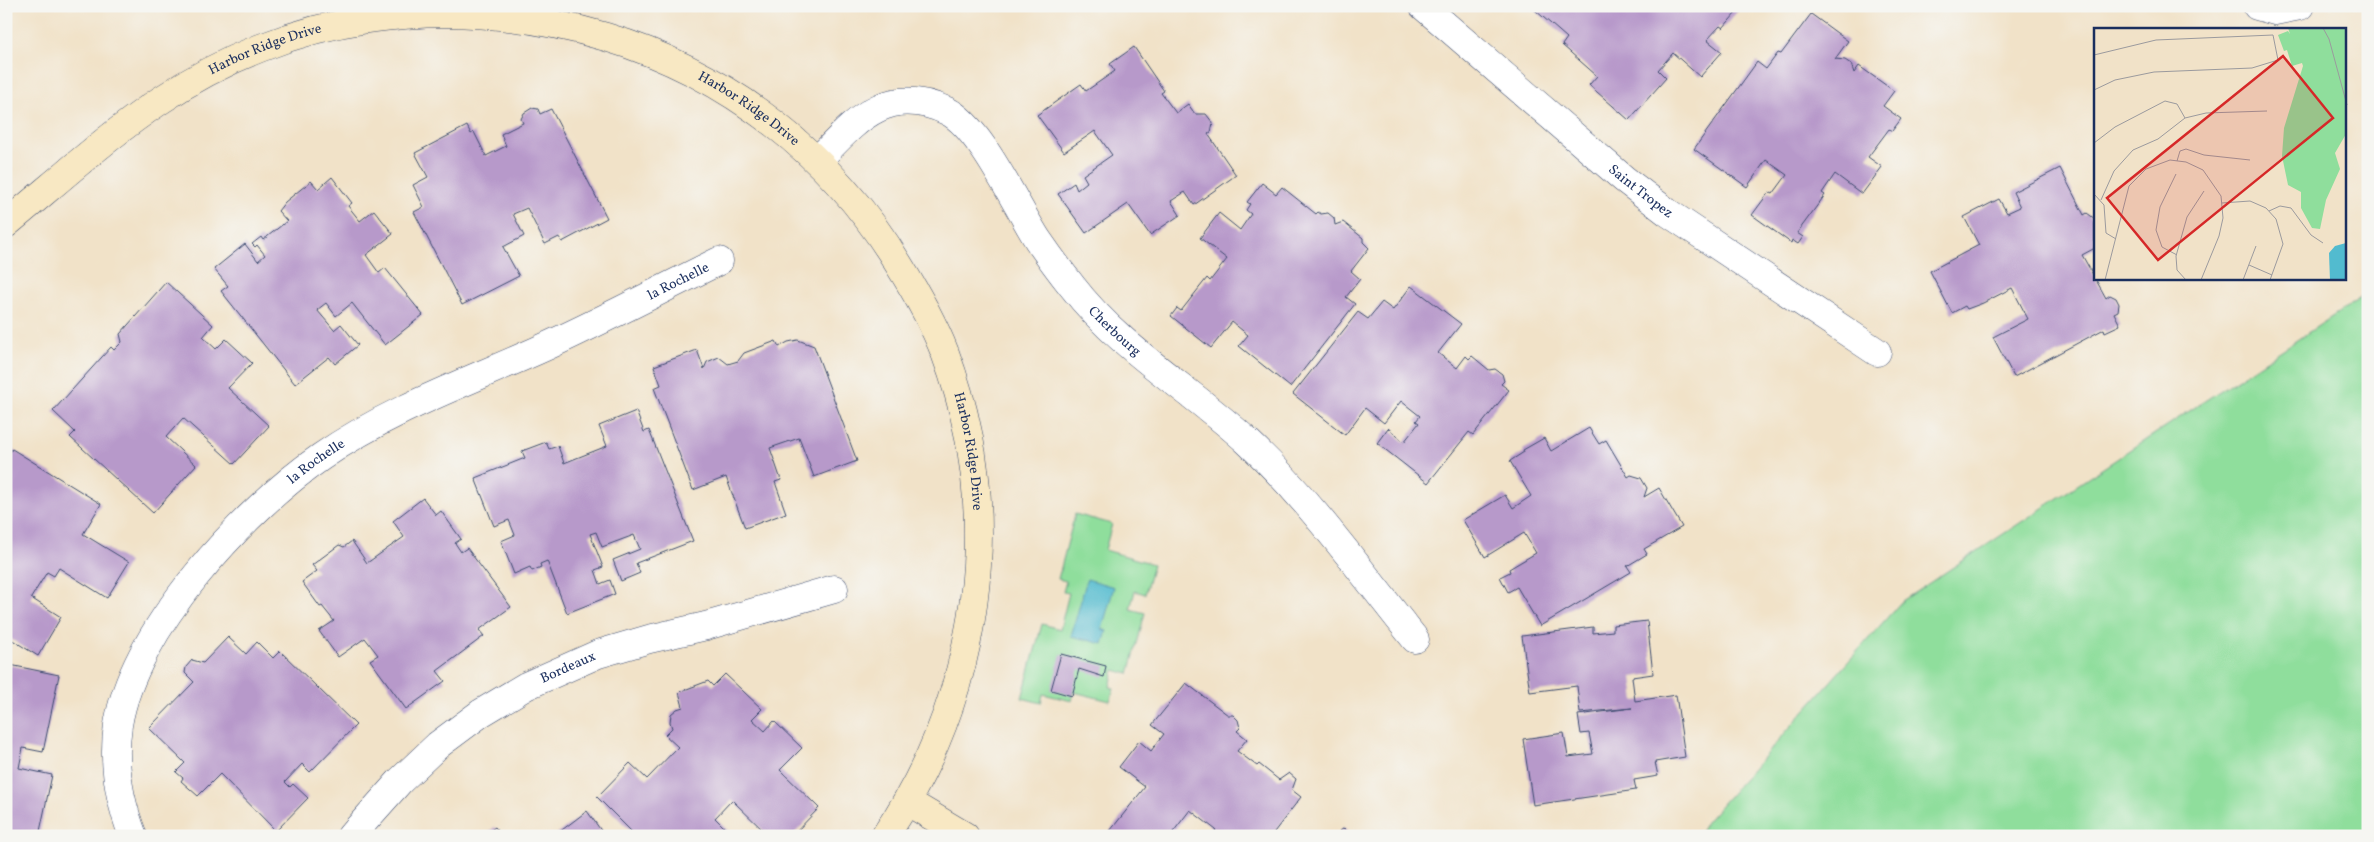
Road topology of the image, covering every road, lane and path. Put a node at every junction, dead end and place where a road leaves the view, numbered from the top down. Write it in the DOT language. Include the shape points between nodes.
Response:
graph roads {
  1 [pos="1423,6"];
  2 [pos="2257,6"];
  3 [pos="2300,6"];
  4 [pos="818,160"];
  5 [pos="6,224"];
  6 [pos="719,261"];
  7 [pos="1877,352"];
  8 [pos="834,589"];
  9 [pos="1415,640"];
  10 [pos="908,802"];
  11 [pos="133,836"];
  12 [pos="351,836"];
  13 [pos="885,836"];
  14 [pos="965,836"];
  1 -- 7 [label="street, Saint Tropez" via="1624,179 1667,212"];
  2 -- 3 [label="street" via="2275,11"];
  4 -- 5 [label="street, Harbor Ridge Drive" via="763,114 692,70 638,46 562,24 507,15 451,12 368,19 314,31 261,48 211,71 163,99 118,132"];
  4 -- 9 [label="street, Cherbourg" via="857,120 875,109 899,102 924,103 948,112 969,127 1039,241 1073,288 1113,331 1246,440 1291,486"];
  4 -- 10 [label="street, Harbor Ridge Drive" via="880,232 923,303 954,380 972,461 978,526 971,627 958,682 940,734"];
  6 -- 11 [label="street, la Rochelle" via="577,332 374,424 321,457 272,496 227,539 187,587 152,639 128,685 118,725 115,766 122,806"];
  8 -- 12 [label="street, Bordeaux" via="598,654 526,686 481,713 438,745 400,781"];
  10 -- 13 [label="street, Harbor Ridge Drive"];
  10 -- 14 [label="street"];
}
